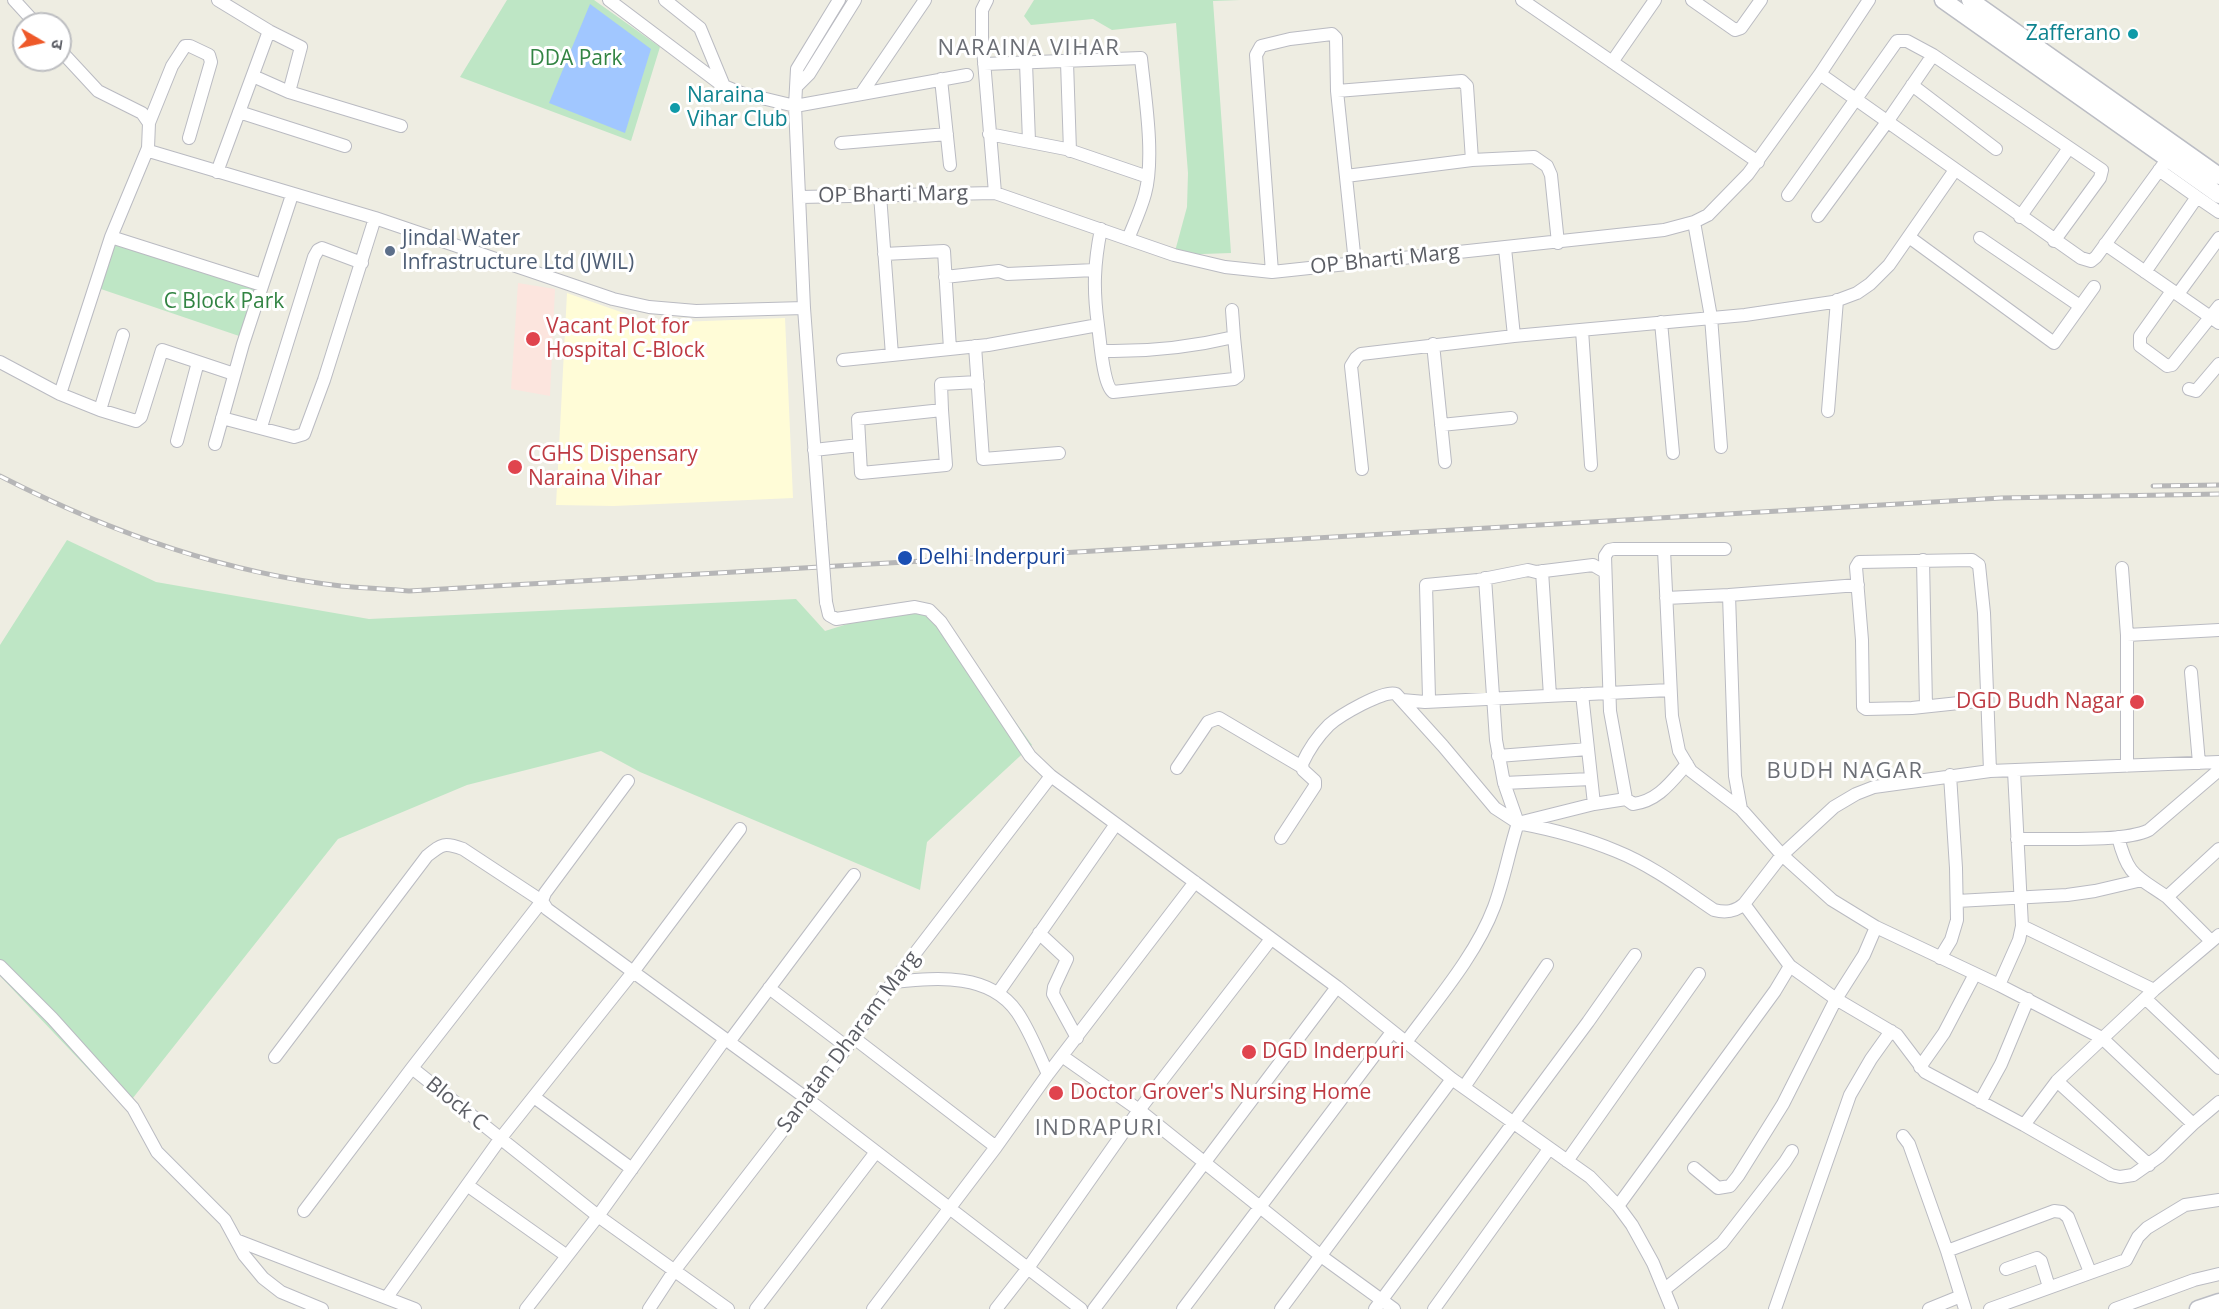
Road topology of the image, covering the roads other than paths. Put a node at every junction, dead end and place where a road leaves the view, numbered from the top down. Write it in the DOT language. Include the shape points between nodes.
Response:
graph roads {
  1 [pos="14,0"];
  2 [pos="218,0"];
  3 [pos="609,0"];
  4 [pos="664,0"];
  5 [pos="839,0"];
  6 [pos="855,0"];
  7 [pos="925,0"];
  8 [pos="987,0"];
  9 [pos="1522,0"];
  10 [pos="1655,0"];
  11 [pos="1692,0"];
  12 [pos="1761,0"];
  13 [pos="1869,0"];
  14 [pos="1943,0"];
  15 [pos="1970,0"];
  16 [pos="235,4"];
  17 [pos="25,12"];
  18 [pos="269,31"];
  19 [pos="1933,55"];
  20 [pos="1067,62"];
  21 [pos="1612,62"];
  22 [pos="72,63"];
  23 [pos="1026,63"];
  24 [pos="984,64"];
  25 [pos="1820,74"];
  26 [pos="967,75"];
  27 [pos="253,76"];
  28 [pos="942,79"];
  29 [pos="1912,85"];
  30 [pos="724,86"];
  31 [pos="796,87"];
  32 [pos="1337,91"];
  33 [pos="289,92"];
  34 [pos="861,94"];
  35 [pos="1856,100"];
  36 [pos="795,106"];
  37 [pos="239,112"];
  38 [pos="1887,122"];
  39 [pos="149,123"];
  40 [pos="401,126"];
  41 [pos="989,134"];
  42 [pos="947,135"];
  43 [pos="189,138"];
  44 [pos="1029,141"];
  45 [pos="841,143"];
  46 [pos="345,146"];
  47 [pos="148,148"];
  48 [pos="1996,148"];
  49 [pos="2069,148"];
  50 [pos="1070,150"];
  51 [pos="1472,160"];
  52 [pos="1758,162"];
  53 [pos="2163,164"];
  54 [pos="950,165"];
  55 [pos="1955,170"];
  56 [pos="217,172"];
  57 [pos="1346,176"];
  58 [pos="2219,176"];
  59 [pos="1148,177"];
  60 [pos="995,193"];
  61 [pos="292,195"];
  62 [pos="880,195"];
  63 [pos="1788,195"];
  64 [pos="2219,195"];
  65 [pos="2197,196"];
  66 [pos="800,197"];
  67 [pos="2219,212"];
  68 [pos="1818,216"];
  69 [pos="2020,217"];
  70 [pos="375,218"];
  71 [pos="1694,222"];
  72 [pos="1101,229"];
  73 [pos="111,237"];
  74 [pos="1909,237"];
  75 [pos="1980,238"];
  76 [pos="2219,238"];
  77 [pos="1128,239"];
  78 [pos="2054,241"];
  79 [pos="1558,243"];
  80 [pos="2105,244"];
  81 [pos="1505,248"];
  82 [pos="884,254"];
  83 [pos="362,263"];
  84 [pos="1354,263"];
  85 [pos="1095,270"];
  86 [pos="1272,272"];
  87 [pos="2145,272"];
  88 [pos="945,277"];
  89 [pos="262,285"];
  90 [pos="2094,287"];
  91 [pos="2175,292"];
  92 [pos="1837,300"];
  93 [pos="2080,306"];
  94 [pos="2219,306"];
  95 [pos="804,308"];
  96 [pos="1232,310"];
  97 [pos="1711,317"];
  98 [pos="2215,320"];
  99 [pos="1661,322"];
  100 [pos="1098,325"];
  101 [pos="1582,330"];
  102 [pos="123,334"];
  103 [pos="1514,336"];
  104 [pos="1234,337"];
  105 [pos="1433,344"];
  106 [pos="975,346"];
  107 [pos="950,349"];
  108 [pos="1102,351"];
  109 [pos="892,355"];
  110 [pos="843,360"];
  111 [pos="0,362"];
  112 [pos="198,362"];
  113 [pos="2219,364"];
  114 [pos="234,374"];
  115 [pos="978,382"];
  116 [pos="2189,389"];
  117 [pos="60,394"];
  118 [pos="100,410"];
  119 [pos="942,410"];
  120 [pos="1828,411"];
  121 [pos="222,418"];
  122 [pos="1511,418"];
  123 [pos="1441,425"];
  124 [pos="261,427"];
  125 [pos="177,441"];
  126 [pos="215,444"];
  127 [pos="859,445"];
  128 [pos="1721,447"];
  129 [pos="814,450"];
  130 [pos="1059,453"];
  131 [pos="1673,453"];
  132 [pos="1445,462"];
  133 [pos="1591,465"];
  134 [pos="1362,468"];
  135 [pos="1664,549"];
  136 [pos="1725,549"];
  137 [pos="1923,560"];
  138 [pos="2122,568"];
  139 [pos="1542,571"];
  140 [pos="1605,572"];
  141 [pos="1485,578"];
  142 [pos="1858,585"];
  143 [pos="1729,595"];
  144 [pos="1666,598"];
  145 [pos="2219,630"];
  146 [pos="2127,635"];
  147 [pos="2191,672"];
  148 [pos="1670,690"];
  149 [pos="1609,692"];
  150 [pos="1582,694"];
  151 [pos="1550,696"];
  152 [pos="1402,700"];
  153 [pos="1492,700"];
  154 [pos="1987,700"];
  155 [pos="1425,702"];
  156 [pos="1926,706"];
  157 [pos="1588,749"];
  158 [pos="1498,756"];
  159 [pos="2219,762"];
  160 [pos="2199,763"];
  161 [pos="1687,764"];
  162 [pos="2127,766"];
  163 [pos="1302,767"];
  164 [pos="1177,768"];
  165 [pos="2219,770"];
  166 [pos="1990,771"];
  167 [pos="2014,771"];
  168 [pos="1950,775"];
  169 [pos="1051,777"];
  170 [pos="1591,779"];
  171 [pos="628,781"];
  172 [pos="1504,783"];
  173 [pos="1626,799"];
  174 [pos="1594,804"];
  175 [pos="1741,809"];
  176 [pos="1518,823"];
  177 [pos="1116,824"];
  178 [pos="740,829"];
  179 [pos="2118,837"];
  180 [pos="1281,838"];
  181 [pos="2018,839"];
  182 [pos="2219,849"];
  183 [pos="1782,855"];
  184 [pos="854,875"];
  185 [pos="2142,880"];
  186 [pos="1195,882"];
  187 [pos="2167,897"];
  188 [pos="2020,898"];
  189 [pos="1958,901"];
  190 [pos="542,902"];
  191 [pos="1744,904"];
  192 [pos="2022,926"];
  193 [pos="1876,927"];
  194 [pos="1039,933"];
  195 [pos="2215,938"];
  196 [pos="1271,939"];
  197 [pos="1635,955"];
  198 [pos="1940,957"];
  199 [pos="1547,965"];
  200 [pos="0,966"];
  201 [pos="1790,966"];
  202 [pos="633,972"];
  203 [pos="1699,974"];
  204 [pos="1975,974"];
  205 [pos="893,982"];
  206 [pos="1999,985"];
  207 [pos="1337,987"];
  208 [pos="769,988"];
  209 [pos="998,993"];
  210 [pos="2150,995"];
  211 [pos="1836,999"];
  212 [pos="2028,999"];
  213 [pos="1891,1031"];
  214 [pos="1392,1032"];
  215 [pos="1077,1038"];
  216 [pos="2102,1038"];
  217 [pos="727,1040"];
  218 [pos="851,1042"];
  219 [pos="1406,1042"];
  220 [pos="1062,1056"];
  221 [pos="275,1057"];
  222 [pos="1920,1067"];
  223 [pos="412,1068"];
  224 [pos="2219,1068"];
  225 [pos="1048,1074"];
  226 [pos="1452,1079"];
  227 [pos="2057,1081"];
  228 [pos="1464,1087"];
  229 [pos="534,1097"];
  230 [pos="806,1098"];
  231 [pos="1980,1102"];
  232 [pos="2219,1102"];
  233 [pos="1139,1110"];
  234 [pos="1514,1123"];
  235 [pos="2193,1124"];
  236 [pos="2024,1125"];
  237 [pos="1903,1136"];
  238 [pos="500,1139"];
  239 [pos="996,1147"];
  240 [pos="1549,1149"];
  241 [pos="1792,1151"];
  242 [pos="876,1152"];
  243 [pos="1567,1161"];
  244 [pos="1203,1163"];
  245 [pos="2149,1165"];
  246 [pos="1694,1168"];
  247 [pos="632,1169"];
  248 [pos="467,1185"];
  249 [pos="2219,1200"];
  250 [pos="1618,1206"];
  251 [pos="1259,1207"];
  252 [pos="950,1209"];
  253 [pos="304,1211"];
  254 [pos="598,1216"];
  255 [pos="236,1240"];
  256 [pos="1947,1251"];
  257 [pos="567,1256"];
  258 [pos="1321,1256"];
  259 [pos="1028,1268"];
  260 [pos="2006,1269"];
  261 [pos="674,1271"];
  262 [pos="2090,1272"];
  263 [pos="2219,1274"];
  264 [pos="2049,1287"];
  265 [pos="1665,1289"];
  266 [pos="1961,1296"];
  267 [pos="387,1297"];
  268 [pos="2219,1302"];
  269 [pos="1378,1305"];
  270 [pos="322,1309"];
  271 [pos="415,1309"];
  272 [pos="526,1309"];
  273 [pos="649,1309"];
  274 [pos="728,1309"];
  275 [pos="756,1309"];
  276 [pos="873,1309"];
  277 [pos="996,1309"];
  278 [pos="1081,1309"];
  279 [pos="1094,1309"];
  280 [pos="1183,1309"];
  281 [pos="1281,1309"];
  282 [pos="1394,1309"];
  283 [pos="1434,1309"];
  284 [pos="1672,1309"];
  285 [pos="1775,1309"];
  286 [pos="1929,1309"];
  287 [pos="1965,1309"];
  288 [pos="1990,1309"];
  289 [pos="2115,1309"];
  290 [pos="2198,1309"];
  1 -- 17 [label="street"];
  2 -- 16 [label="street"];
  3 -- 30 [label="street"];
  4 -- 30 [label="street" via="700,28"];
  5 -- 31 [label="street" via="796,69"];
  6 -- 31 [label="street"];
  7 -- 34 [label="street"];
  8 -- 24 [label="street" via="982,10"];
  9 -- 21 [label="street"];
  10 -- 21 [label="street"];
  11 -- 12 [label="street" via="1735,30 1741,28"];
  13 -- 25 [label="street, OP Bharti Marg"];
  14 -- 53 [label="main road"];
  15 -- 58 [label="main road"];
  16 -- 18 [label="street"];
  18 -- 27 [label="street"];
  18 -- 33 [label="street" via="301,47"];
  19 -- 29 [label="street"];
  19 -- 35 [label="street" via="1907,41 1897,41"];
  19 -- 49 [label="street"];
  20 -- 23 [label="street"];
  20 -- 50 [label="street"];
  20 -- 59 [label="street" via="1142,58"];
  21 -- 52 [label="street"];
  22 -- 39 [label="street" via="98,91 141,113"];
  23 -- 24 [label="street"];
  23 -- 44 [label="street"];
  24 -- 41 [label="street"];
  25 -- 35 [label="street"];
  25 -- 52 [label="street, OP Bharti Marg"];
  26 -- 28 [label="street"];
  27 -- 33 [label="street"];
  27 -- 37 [label="street"];
  28 -- 34 [label="street"];
  28 -- 42 [label="street"];
  29 -- 38 [label="street"];
  29 -- 48 [label="street"];
  30 -- 36 [label="street"];
  31 -- 36 [label="street"];
  32 -- 51 [label="street" via="1462,81 1467,86"];
  32 -- 57 [label="street"];
  32 -- 86 [label="street" via="1336,38 1332,33 1290,39 1258,49"];
  33 -- 40 [label="street"];
  34 -- 36 [label="street"];
  35 -- 38 [label="street"];
  35 -- 63 [label="street"];
  36 -- 66 [label="street"];
  37 -- 46 [label="street"];
  37 -- 56 [label="street"];
  38 -- 55 [label="street"];
  38 -- 68 [label="street"];
  39 -- 43 [label="street" via="172,66 185,46 190,45 209,55 211,62"];
  39 -- 47 [label="street"];
  41 -- 44 [label="street"];
  41 -- 60 [label="street"];
  42 -- 45 [label="street"];
  42 -- 54 [label="street"];
  44 -- 50 [label="street"];
  47 -- 56 [label="street"];
  47 -- 73 [label="street"];
  49 -- 69 [label="street"];
  49 -- 78 [label="street" via="2100,167 2102,174"];
  50 -- 59 [label="street"];
  51 -- 57 [label="street"];
  51 -- 79 [label="street" via="1534,157 1547,166"];
  52 -- 71 [label="street, OP Bharti Marg" via="1708,215"];
  53 -- 64 [label="main road"];
  53 -- 65 [label="street"];
  53 -- 80 [label="street"];
  55 -- 69 [label="street"];
  55 -- 74 [label="street"];
  56 -- 61 [label="street"];
  57 -- 84 [label="street"];
  59 -- 77 [label="street"];
  60 -- 62 [label="street, OP Bharti Marg"];
  60 -- 72 [label="street, OP Bharti Marg"];
  61 -- 70 [label="street"];
  61 -- 89 [label="street"];
  62 -- 66 [label="street, OP Bharti Marg"];
  62 -- 82 [label="street"];
  65 -- 67 [label="street"];
  65 -- 87 [label="street"];
  66 -- 95 [label="street"];
  69 -- 78 [label="street"];
  70 -- 83 [label="street"];
  70 -- 95 [label="street" via="613,299 649,307 696,311"];
  71 -- 79 [label="street, OP Bharti Marg" via="1664,230"];
  71 -- 97 [label="street"];
  72 -- 77 [label="street, OP Bharti Marg"];
  72 -- 85 [label="street"];
  73 -- 89 [label="street"];
  73 -- 117 [label="street"];
  74 -- 92 [label="street" via="1870,284"];
  74 -- 93 [label="street" via="2054,343"];
  75 -- 93 [label="street"];
  76 -- 91 [label="street"];
  77 -- 86 [label="street, OP Bharti Marg" via="1225,267"];
  78 -- 80 [label="street" via="2087,261 2096,257"];
  79 -- 81 [label="street, OP Bharti Marg"];
  80 -- 87 [label="street"];
  81 -- 84 [label="street, OP Bharti Marg"];
  81 -- 103 [label="street"];
  82 -- 88 [label="street" via="944,251"];
  82 -- 109 [label="street"];
  83 -- 124 [label="street" via="304,434 294,437"];
  83 -- 124 [label="street" via="318,250"];
  84 -- 86 [label="street, OP Bharti Marg"];
  85 -- 88 [label="street" via="1007,274 999,271"];
  85 -- 100 [label="street" via="1093,289"];
  87 -- 91 [label="street"];
  88 -- 107 [label="street"];
  89 -- 114 [label="street"];
  90 -- 93 [label="street"];
  91 -- 98 [label="street"];
  91 -- 98 [label="street" via="2138,342 2165,364 2172,364"];
  92 -- 97 [label="street"];
  92 -- 120 [label="street"];
  94 -- 98 [label="street"];
  95 -- 129 [label="street"];
  96 -- 104 [label="street"];
  97 -- 99 [label="street"];
  97 -- 128 [label="street"];
  99 -- 101 [label="street"];
  99 -- 131 [label="street"];
  100 -- 106 [label="street"];
  100 -- 108 [label="street"];
  101 -- 103 [label="street"];
  101 -- 133 [label="street"];
  102 -- 118 [label="street"];
  103 -- 105 [label="street"];
  104 -- 108 [label="street" via="1177,349"];
  104 -- 108 [label="street" via="1239,373 1236,378 1113,392 1108,385"];
  105 -- 123 [label="street"];
  105 -- 134 [label="street" via="1361,354 1353,362"];
  106 -- 107 [label="street"];
  106 -- 115 [label="street"];
  107 -- 109 [label="street"];
  109 -- 110 [label="street"];
  111 -- 117 [label="street"];
  112 -- 114 [label="street"];
  112 -- 118 [label="street" via="162,350 139,420"];
  112 -- 125 [label="street"];
  113 -- 116 [label="street" via="2196,391"];
  114 -- 121 [label="street"];
  115 -- 119 [label="street" via="941,384"];
  115 -- 130 [label="street" via="983,459"];
  117 -- 118 [label="street"];
  119 -- 127 [label="street" via="858,419"];
  119 -- 127 [label="street" via="946,465 861,473"];
  121 -- 124 [label="street"];
  121 -- 126 [label="street"];
  122 -- 123 [label="street"];
  123 -- 132 [label="street"];
  127 -- 129 [label="street"];
  129 -- 169 [label="street, bridge" via="830,615 836,619 915,607 929,610 941,622 1030,756"];
  135 -- 136 [label="street"];
  135 -- 140 [label="street" via="1609,550"];
  135 -- 144 [label="street"];
  137 -- 142 [label="street" via="1859,562"];
  137 -- 154 [label="street" via="1972,560 1979,565"];
  137 -- 156 [label="street"];
  138 -- 146 [label="street"];
  139 -- 140 [label="street" via="1593,565"];
  139 -- 141 [label="street"];
  139 -- 151 [label="street"];
  140 -- 149 [label="street"];
  141 -- 153 [label="street"];
  141 -- 155 [label="street" via="1426,585 1429,698"];
  142 -- 143 [label="street"];
  142 -- 156 [label="street" via="1863,707"];
  143 -- 144 [label="street"];
  143 -- 175 [label="street" via="1735,776"];
  144 -- 148 [label="street"];
  145 -- 146 [label="street"];
  146 -- 162 [label="street"];
  147 -- 160 [label="street"];
  148 -- 149 [label="street"];
  148 -- 161 [label="street" via="1676,739"];
  149 -- 150 [label="street"];
  149 -- 173 [label="street"];
  150 -- 151 [label="street"];
  150 -- 157 [label="street"];
  151 -- 153 [label="street"];
  152 -- 155 [label="street"];
  152 -- 163 [label="street" via="1392,692 1384,694 1344,715 1325,729"];
  152 -- 176 [label="street" via="1495,808"];
  153 -- 155 [label="street"];
  153 -- 158 [label="street"];
  154 -- 156 [label="street"];
  154 -- 166 [label="street"];
  157 -- 158 [label="street"];
  157 -- 170 [label="street"];
  158 -- 172 [label="street"];
  159 -- 160 [label="street"];
  160 -- 162 [label="street"];
  161 -- 173 [label="street" via="1661,793 1633,804"];
  161 -- 175 [label="street" via="1699,778"];
  162 -- 167 [label="street"];
  163 -- 164 [label="street" via="1219,718 1208,722"];
  163 -- 180 [label="street" via="1315,786"];
  165 -- 179 [label="street" via="2149,830"];
  166 -- 167 [label="street"];
  166 -- 168 [label="street"];
  167 -- 181 [label="street"];
  168 -- 183 [label="street" via="1874,787 1856,794 1834,807"];
  168 -- 189 [label="street"];
  169 -- 177 [label="street"];
  169 -- 205 [label="street, Sanatan Dharam Marg"];
  170 -- 172 [label="street"];
  170 -- 174 [label="street"];
  171 -- 190 [label="street"];
  172 -- 176 [label="street"];
  173 -- 174 [label="street"];
  174 -- 176 [label="street"];
  175 -- 183 [label="street"];
  176 -- 191 [label="street" via="1613,849 1714,910 1732,911"];
  176 -- 219 [label="street" via="1494,907 1484,928"];
  177 -- 186 [label="street"];
  177 -- 194 [label="street"];
  178 -- 202 [label="street"];
  179 -- 181 [label="street"];
  179 -- 185 [label="street" via="2124,861"];
  181 -- 188 [label="street"];
  182 -- 187 [label="street"];
  183 -- 191 [label="street"];
  183 -- 193 [label="street" via="1832,900"];
  184 -- 208 [label="street"];
  185 -- 187 [label="street"];
  185 -- 188 [label="street" via="2095,891"];
  186 -- 196 [label="street"];
  186 -- 215 [label="street"];
  187 -- 195 [label="street"];
  188 -- 189 [label="street"];
  188 -- 192 [label="street"];
  189 -- 198 [label="street" via="1955,930"];
  190 -- 202 [label="street" via="556,917"];
  190 -- 221 [label="street" via="463,849 440,845 427,856"];
  190 -- 223 [label="street"];
  191 -- 201 [label="street"];
  192 -- 206 [label="street"];
  192 -- 210 [label="street"];
  193 -- 198 [label="street"];
  193 -- 211 [label="street" via="1864,955"];
  194 -- 209 [label="street"];
  194 -- 215 [label="street" via="1067,959 1053,994"];
  195 -- 210 [label="street"];
  196 -- 207 [label="street"];
  196 -- 233 [label="street"];
  197 -- 234 [label="street"];
  198 -- 204 [label="street"];
  199 -- 228 [label="street"];
  200 -- 255 [label="street" via="133,1108 157,1152 225,1220"];
  201 -- 211 [label="street"];
  201 -- 250 [label="street"];
  202 -- 217 [label="street"];
  202 -- 229 [label="street"];
  203 -- 243 [label="street"];
  204 -- 206 [label="street"];
  204 -- 222 [label="street" via="1944,1033"];
  205 -- 209 [label="street" via="963,980"];
  205 -- 218 [label="street, Sanatan Dharam Marg"];
  206 -- 212 [label="street"];
  207 -- 214 [label="street"];
  207 -- 244 [label="street"];
  208 -- 217 [label="street"];
  208 -- 218 [label="street"];
  209 -- 225 [label="street" via="1016,1010"];
  210 -- 216 [label="street"];
  210 -- 224 [label="street"];
  211 -- 213 [label="street"];
  211 -- 246 [label="street" via="1783,1104 1730,1186 1719,1188"];
  212 -- 216 [label="street"];
  212 -- 231 [label="street"];
  213 -- 222 [label="street"];
  213 -- 285 [label="street" via="1850,1095"];
  214 -- 219 [label="street"];
  214 -- 251 [label="street"];
  215 -- 220 [label="street"];
  216 -- 227 [label="street"];
  216 -- 235 [label="street"];
  217 -- 230 [label="street"];
  217 -- 247 [label="street"];
  218 -- 230 [label="street, Sanatan Dharam Marg"];
  218 -- 239 [label="street"];
  219 -- 226 [label="street"];
  220 -- 225 [label="street"];
  220 -- 233 [label="street"];
  222 -- 231 [label="street"];
  223 -- 238 [label="street, Block C"];
  223 -- 253 [label="street"];
  225 -- 239 [label="street"];
  226 -- 228 [label="street"];
  226 -- 258 [label="street"];
  227 -- 236 [label="street"];
  227 -- 245 [label="street"];
  228 -- 234 [label="street"];
  229 -- 238 [label="street"];
  229 -- 247 [label="street"];
  230 -- 242 [label="street"];
  230 -- 261 [label="street, Sanatan Dharam Marg"];
  231 -- 236 [label="street"];
  232 -- 235 [label="street"];
  233 -- 244 [label="street"];
  233 -- 259 [label="street"];
  234 -- 240 [label="street"];
  234 -- 269 [label="street"];
  235 -- 245 [label="street"];
  236 -- 245 [label="street" via="2110,1175 2126,1178"];
  237 -- 256 [label="street"];
  238 -- 248 [label="street"];
  238 -- 254 [label="street, Block C"];
  239 -- 252 [label="street"];
  240 -- 243 [label="street"];
  240 -- 283 [label="street"];
  241 -- 265 [label="street" via="1722,1244"];
  242 -- 252 [label="street"];
  242 -- 275 [label="street"];
  243 -- 250 [label="street" via="1590,1177"];
  244 -- 251 [label="street"];
  244 -- 279 [label="street"];
  247 -- 254 [label="street"];
  248 -- 257 [label="street"];
  248 -- 267 [label="street"];
  249 -- 262 [label="street" via="2181,1207 2142,1233 2126,1260"];
  250 -- 265 [label="street"];
  251 -- 258 [label="street"];
  251 -- 280 [label="street"];
  252 -- 259 [label="street"];
  252 -- 276 [label="street"];
  254 -- 257 [label="street"];
  254 -- 261 [label="street, Block C"];
  255 -- 267 [label="street"];
  255 -- 270 [label="street" via="253,1266 273,1286"];
  256 -- 262 [label="street" via="2058,1211 2070,1220"];
  256 -- 266 [label="street"];
  257 -- 272 [label="street"];
  258 -- 269 [label="street"];
  258 -- 281 [label="street"];
  259 -- 277 [label="street"];
  259 -- 278 [label="street"];
  260 -- 264 [label="street" via="2037,1258"];
  261 -- 273 [label="street, Sanatan Dharam Marg"];
  261 -- 274 [label="street, Block C"];
  262 -- 264 [label="street"];
  263 -- 289 [label="street"];
  264 -- 288 [label="street"];
  265 -- 284 [label="street"];
  266 -- 286 [label="street"];
  266 -- 287 [label="street"];
  267 -- 271 [label="street"];
  268 -- 290 [label="main road"];
  269 -- 282 [label="street"];
}
